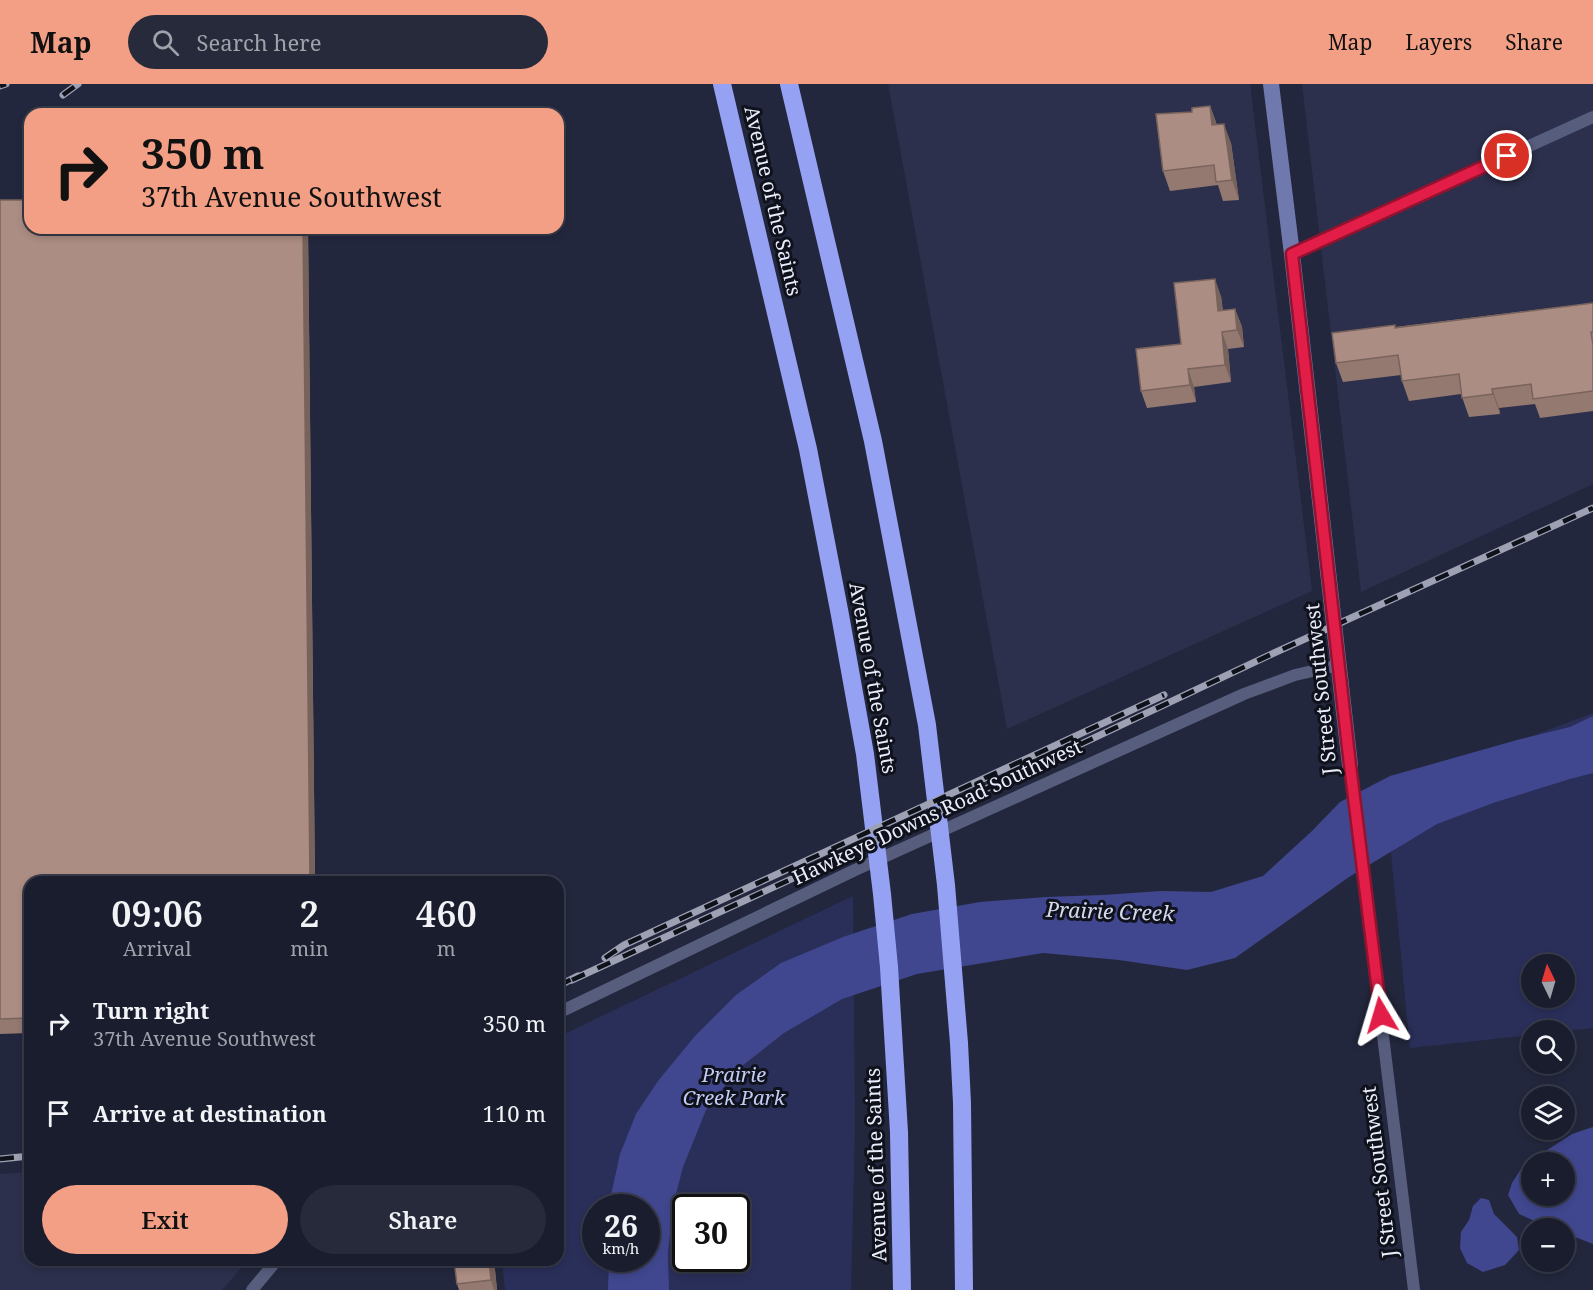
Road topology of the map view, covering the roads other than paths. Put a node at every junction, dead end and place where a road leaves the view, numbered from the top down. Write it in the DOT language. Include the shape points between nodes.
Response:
graph roads {
  1 [pos="722,84"];
  2 [pos="789,84"];
  3 [pos="1271,84"];
  4 [pos="1593,117"];
  5 [pos="1292,254"];
  6 [pos="1339,664"];
  7 [pos="1350,765"];
  8 [pos="564,1010"];
  9 [pos="272,1266"];
  10 [pos="252,1290"];
  11 [pos="902,1290"];
  12 [pos="964,1290"];
  13 [pos="1414,1290"];
  1 -- 11 [label="highway, Avenue of the Saints" via="808,449 865,754 889,967 899,1132"];
  2 -- 12 [label="highway" via="873,441 927,725 959,1043"];
  3 -- 5 [label="street, J Street Southwest"];
  4 -- 5 [label="street"];
  5 -- 6 [label="street, J Street Southwest"];
  6 -- 7 [label="street, J Street Southwest"];
  6 -- 8 [label="street, Hawkeye Downs Road Southwest" via="1244,694 855,870"];
  7 -- 13 [label="street, J Street Southwest"];
  9 -- 10 [label="street"];
}
